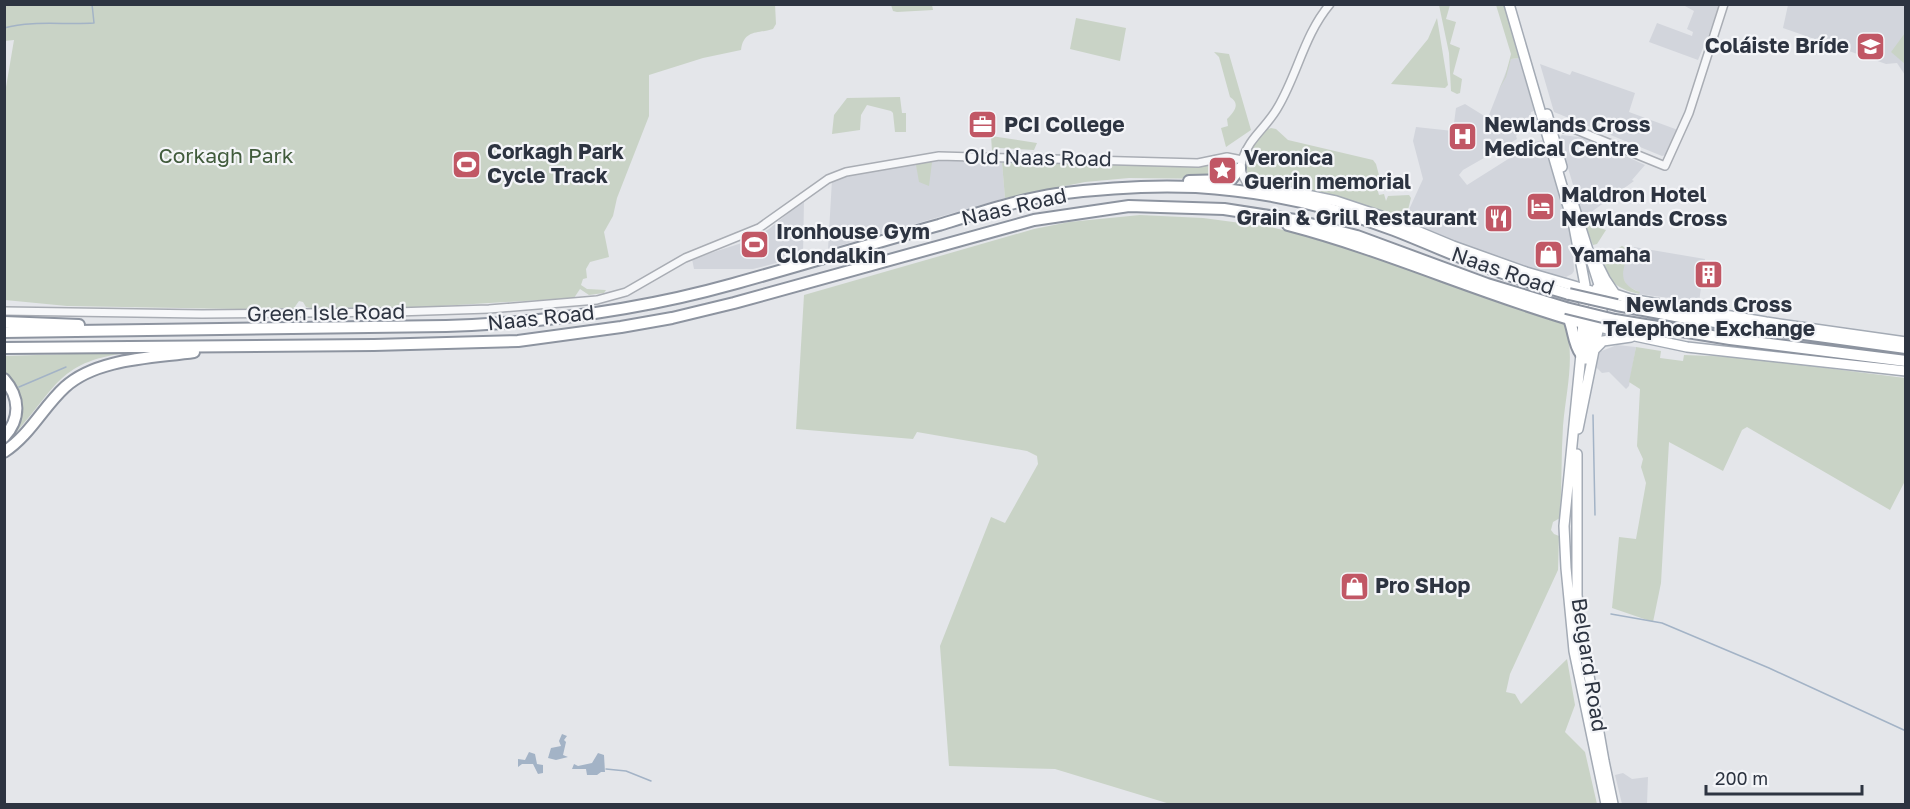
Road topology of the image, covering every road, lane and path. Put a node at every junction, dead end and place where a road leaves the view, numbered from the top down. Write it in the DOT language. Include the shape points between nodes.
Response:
graph roads {
  1 [pos="1330,4"];
  2 [pos="1509,4"];
  3 [pos="1724,4"];
  4 [pos="1516,27"];
  5 [pos="1552,129"];
  6 [pos="1241,164"];
  7 [pos="1249,185"];
  8 [pos="1126,187"];
  9 [pos="1221,189"];
  10 [pos="1409,230"];
  11 [pos="1585,241"];
  12 [pos="1583,269"];
  13 [pos="643,282"];
  14 [pos="1560,282"];
  15 [pos="1572,282"];
  16 [pos="1585,287"];
  17 [pos="1606,295"];
  18 [pos="4,310"];
  19 [pos="1568,313"];
  20 [pos="4,321"];
  21 [pos="1587,324"];
  22 [pos="1600,327"];
  23 [pos="196,330"];
  24 [pos="4,332"];
  25 [pos="1635,336"];
  26 [pos="1905,342"];
  27 [pos="236,346"];
  28 [pos="4,348"];
  29 [pos="1905,348"];
  30 [pos="1594,351"];
  31 [pos="1581,354"];
  32 [pos="1905,361"];
  33 [pos="1905,371"];
  34 [pos="4,379"];
  35 [pos="1577,394"];
  36 [pos="4,437"];
  37 [pos="4,452"];
  38 [pos="1576,479"];
  39 [pos="1578,525"];
  40 [pos="1564,526"];
  41 [pos="1566,568"];
  42 [pos="1606,804"];
  43 [pos="1613,804"];
  1 -- 6 [label="street" via="1308,37 1278,109 1251,140"];
  2 -- 4 [label="main road"];
  3 -- 5 [label="street" via="1689,113 1665,166 1574,129"];
  4 -- 5 [label="main road"];
  4 -- 12 [label="main road, Belgard Road"];
  5 -- 11 [label="main road"];
  6 -- 7 [label="street"];
  6 -- 8 [label="highway" via="1231,180 1155,181"];
  6 -- 13 [label="street, Old Naas Road" via="1227,157 1198,163 939,156 856,170 816,187 759,228 685,258"];
  7 -- 10 [label="main road" via="1336,201"];
  8 -- 9 [label="highway, Naas Road"];
  8 -- 23 [label="highway, Naas Road" via="1032,200 730,285 605,311 484,324"];
  9 -- 10 [label="highway" via="1311,199"];
  9 -- 17 [label="highway, Naas Road, bridge" via="1285,199 1353,216 1569,294"];
  10 -- 14 [label="main road"];
  11 -- 17 [label="main road"];
  11 -- 17 [label="main road" via="1605,279"];
  12 -- 15 [label="main road"];
  12 -- 16 [label="main road, Belgard Road"];
  13 -- 18 [label="street, Green Isle Road" via="626,292 597,300 449,311 202,314"];
  14 -- 15 [label="main road"];
  14 -- 16 [label="main road"];
  15 -- 16 [label="main road"];
  16 -- 17 [label="main road"];
  16 -- 21 [label="main road, Belgard Road"];
  17 -- 21 [label="main road" via="1594,301"];
  17 -- 22 [label="main road, Belgard Road"];
  17 -- 26 [label="main road, Naas Road"];
  17 -- 29 [label="highway, Naas Road" via="1686,318"];
  19 -- 21 [label="highway"];
  19 -- 27 [label="highway, Naas Road" via="1357,236 1295,220 1224,209 1129,206 1034,220 734,303 612,329 518,341"];
  19 -- 31 [label="highway" via="1575,346"];
  19 -- 32 [label="highway, Naas Road, bridge"];
  20 -- 23 [label="highway"];
  21 -- 22 [label="main road"];
  21 -- 31 [label="main road, Belgard Road"];
  21 -- 35 [label="main road" via="1587,352"];
  22 -- 25 [label="main road"];
  22 -- 30 [label="main road, Belgard Road"];
  23 -- 24 [label="highway, Naas Road"];
  25 -- 30 [label="main road" via="1603,341"];
  25 -- 33 [label="main road" via="1687,346"];
  27 -- 28 [label="highway, Naas Road"];
  27 -- 37 [label="highway" via="91,370 64,388 25,435"];
  30 -- 38 [label="main road, Belgard Road" via="1578,429"];
  31 -- 35 [label="main road, Belgard Road"];
  34 -- 36 [label="highway" via="16,398 17,411 14,425"];
  35 -- 40 [label="main road, Belgard Road"];
  38 -- 39 [label="main road, Belgard Road"];
  38 -- 40 [label="main road, Belgard Road" via="1572,515"];
  39 -- 41 [label="main road, Belgard Road" via="1572,532"];
  39 -- 43 [label="main road, Belgard Road" via="1576,568 1581,630"];
  40 -- 41 [label="main road, Belgard Road"];
  41 -- 42 [label="main road, Belgard Road" via="1576,663"];
}
